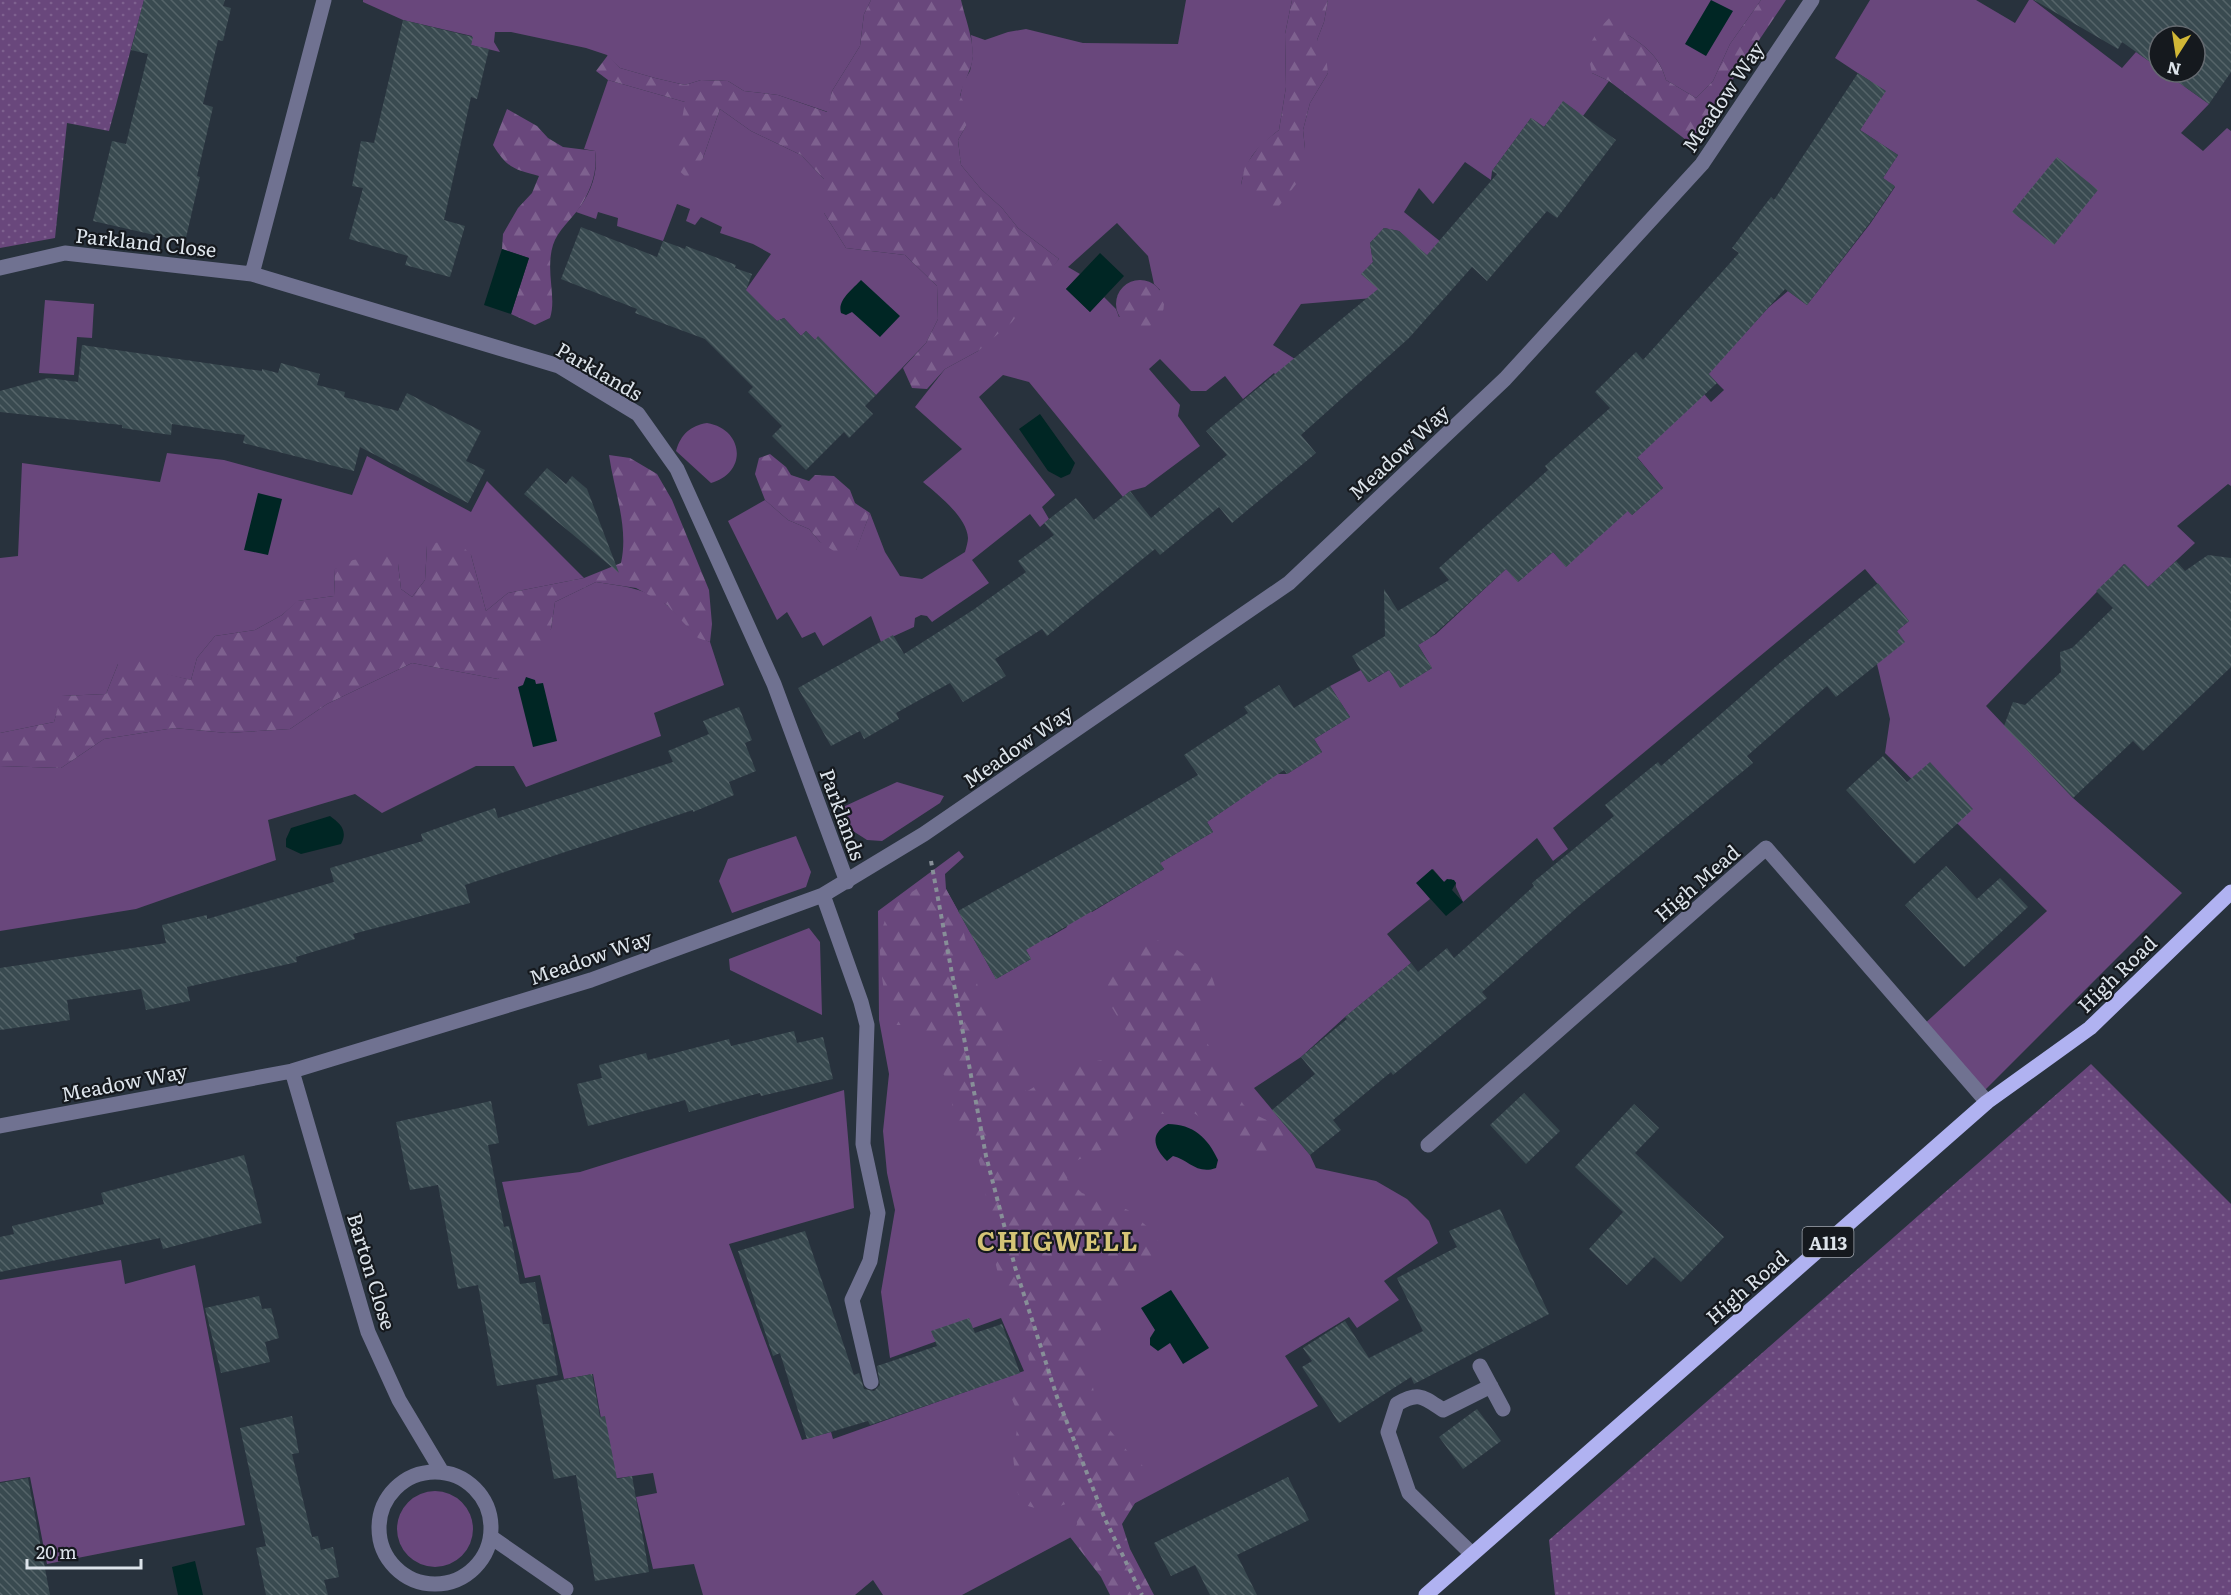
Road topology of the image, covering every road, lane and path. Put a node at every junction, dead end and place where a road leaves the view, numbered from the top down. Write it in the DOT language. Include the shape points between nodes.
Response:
graph roads {
  1 [pos="324,0"];
  2 [pos="1812,0"];
  3 [pos="0,268"];
  4 [pos="252,274"];
  5 [pos="924,834"];
  6 [pos="847,882"];
  7 [pos="2231,892"];
  8 [pos="823,896"];
  9 [pos="292,1071"];
  10 [pos="1987,1102"];
  11 [pos="0,1126"];
  12 [pos="1428,1145"];
  13 [pos="1479,1366"];
  14 [pos="871,1382"];
  15 [pos="1491,1386"];
  16 [pos="1503,1409"];
  17 [pos="442,1472"];
  18 [pos="491,1537"];
  19 [pos="1472,1554"];
  20 [pos="566,1589"];
  21 [pos="1142,1595"];
  22 [pos="1426,1595"];
  1 -- 4 [label="street"];
  2 -- 5 [label="street, Meadow Way" via="1702,164 1505,379 1332,542 1288,583"];
  3 -- 4 [label="street, Parkland Close" via="65,253"];
  4 -- 6 [label="street, Parklands" via="559,366 638,414 677,469 774,684"];
  5 -- 6 [label="street, Meadow Way"];
  5 -- 21 [label="path" via="936,876 986,1156 1015,1268 1057,1396 1105,1519"];
  6 -- 8 [label="street, Meadow Way"];
  7 -- 10 [label="main road, High Road / A113" via="2090,1028"];
  8 -- 9 [label="street, Meadow Way" via="591,980"];
  8 -- 14 [label="street" via="867,1025 863,1144 878,1213 870,1261 852,1300"];
  9 -- 11 [label="street, Meadow Way"];
  9 -- 17 [label="street, Barton Close" via="368,1332 399,1400"];
  10 -- 12 [label="street, High Mead" via="1766,848"];
  10 -- 19 [label="main road, High Road / A113"];
  13 -- 15 [label="street"];
  15 -- 16 [label="street"];
  15 -- 19 [label="street" via="1443,1410 1425,1398 1411,1396 1397,1404 1388,1432 1409,1493"];
  17 -- 18 [label="street" via="474,1487 485,1501 491,1518"];
  17 -- 18 [label="street" via="408,1478 383,1503 379,1540 386,1558 399,1572 417,1582 436,1585 455,1581 472,1571 485,1556"];
  18 -- 20 [label="street"];
  19 -- 22 [label="main road, High Road / A113"];
}
